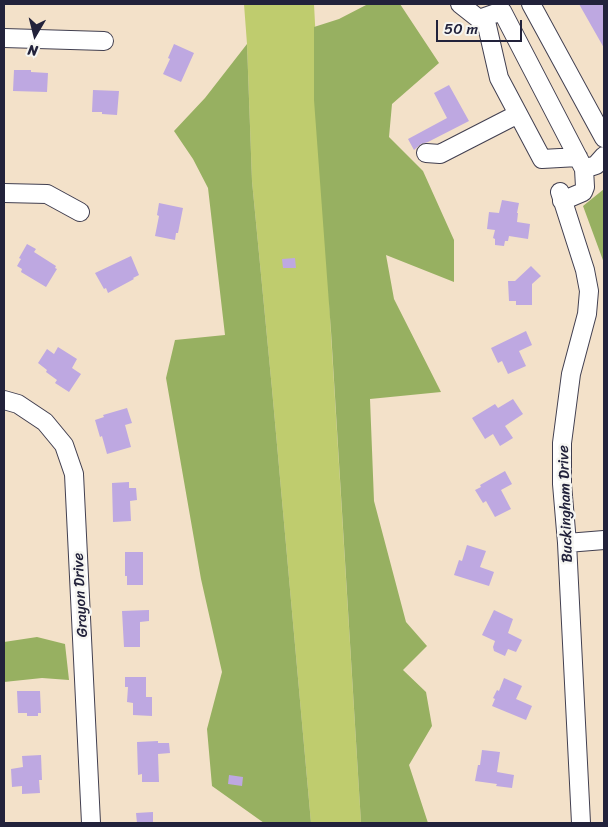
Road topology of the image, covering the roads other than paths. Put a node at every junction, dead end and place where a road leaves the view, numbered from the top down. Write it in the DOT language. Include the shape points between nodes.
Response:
graph roads {
  1 [pos="460,4"];
  2 [pos="531,4"];
  3 [pos="505,7"];
  4 [pos="485,16"];
  5 [pos="4,38"];
  6 [pos="104,41"];
  7 [pos="518,114"];
  8 [pos="604,138"];
  9 [pos="426,153"];
  10 [pos="604,156"];
  11 [pos="581,163"];
  12 [pos="4,193"];
  13 [pos="80,212"];
  14 [pos="4,400"];
  15 [pos="604,540"];
  16 [pos="567,543"];
  17 [pos="91,823"];
  18 [pos="581,823"];
  1 -- 4 [label="street" via="479,19"];
  2 -- 8 [label="street"];
  3 -- 4 [label="street"];
  3 -- 11 [label="street"];
  4 -- 7 [label="street" via="500,78"];
  5 -- 6 [label="street"];
  7 -- 9 [label="street" via="440,154"];
  7 -- 11 [label="street" via="542,159"];
  10 -- 11 [label="street" via="596,165"];
  11 -- 16 [label="street, Buckingham Drive" via="586,179 583,192 561,196 590,291 571,374 562,443"];
  12 -- 13 [label="street" via="46,194"];
  14 -- 17 [label="street, Grayon Drive" via="18,404 45,422 64,445 74,474"];
  15 -- 16 [label="street"];
  16 -- 18 [label="street, Buckingham Drive"];
}
